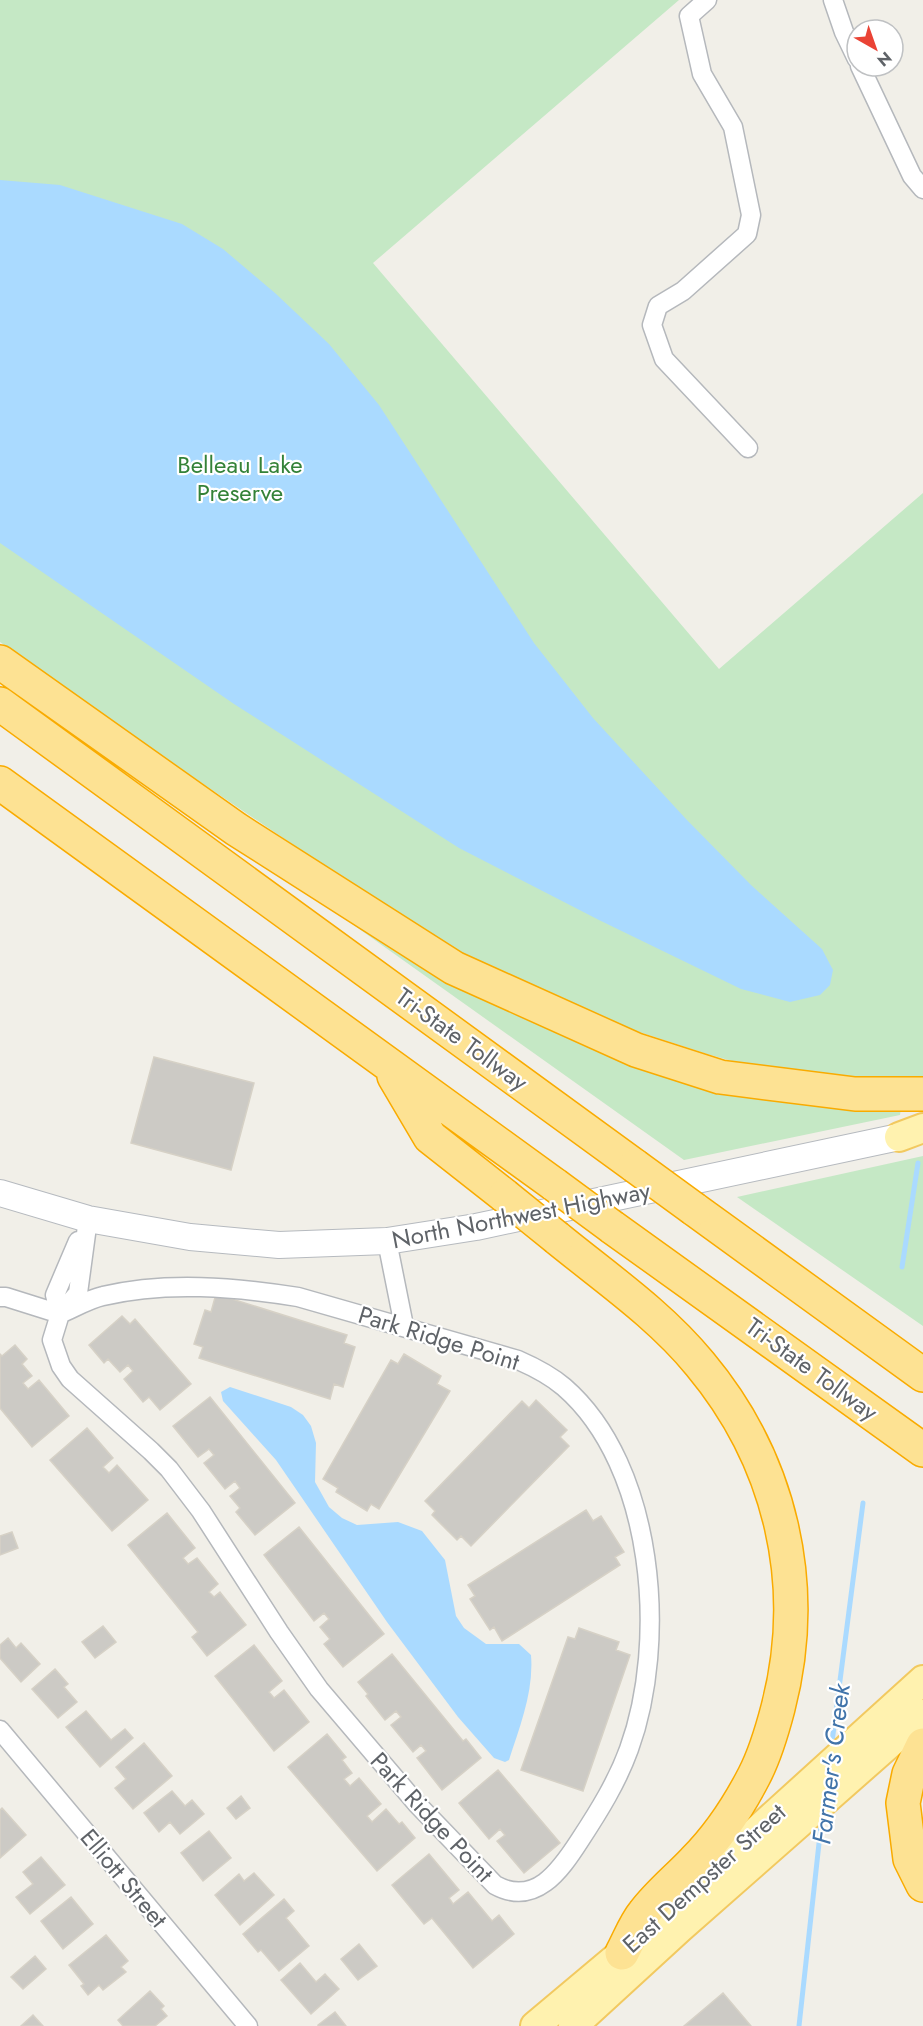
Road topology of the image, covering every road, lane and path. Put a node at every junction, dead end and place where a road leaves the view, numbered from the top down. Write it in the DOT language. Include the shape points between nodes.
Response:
graph roads {
  1 [pos="707,0"];
  2 [pos="833,0"];
  3 [pos="845,34"];
  4 [pos="866,78"];
  5 [pos="923,189"];
  6 [pos="748,448"];
  7 [pos="0,662"];
  8 [pos="0,704"];
  9 [pos="0,783"];
  10 [pos="387,1064"];
  11 [pos="923,1094"];
  12 [pos="915,1134"];
  13 [pos="0,1193"];
  14 [pos="88,1219"];
  15 [pos="387,1241"];
  16 [pos="0,1297"];
  17 [pos="60,1314"];
  18 [pos="404,1326"];
  19 [pos="922,1374"];
  20 [pos="879,1418"];
  21 [pos="923,1450"];
  22 [pos="923,1474"];
  23 [pos="923,1680"];
  24 [pos="923,1714"];
  25 [pos="0,1730"];
  26 [pos="923,1745"];
  27 [pos="825,1786"];
  28 [pos="923,1885"];
  29 [pos="622,1953"];
  30 [pos="248,2026"];
  31 [pos="535,2026"];
  32 [pos="573,2026"];
  1 -- 6 [label="street" via="689,16 702,74 733,127 751,215 747,234 683,291 658,306 652,326 664,359"];
  2 -- 3 [label="street"];
  4 -- 5 [label="street" via="912,176"];
  7 -- 11 [label="highway" via="236,829 454,968 636,1050 720,1077 855,1095"];
  8 -- 19 [label="highway, Tri-State Tollway, bridge"];
  9 -- 10 [label="highway, Tri-State Tollway"];
  10 -- 20 [label="highway, Tri-State Tollway, bridge"];
  10 -- 29 [label="highway, bridge" via="430,1137 664,1327 699,1363 729,1402 753,1443 779,1514 789,1564 791,1626 785,1683 773,1728 755,1774 729,1820 643,1913"];
  12 -- 15 [label="main road, North Northwest Highway" via="476,1227"];
  13 -- 14 [label="main road, North Northwest Highway"];
  14 -- 15 [label="main road, North Northwest Highway" via="190,1237 269,1244"];
  14 -- 17 [label="street, Park Ridge Point" via="78,1293"];
  15 -- 18 [label="street"];
  16 -- 17 [label="street"];
  17 -- 18 [label="street, Park Ridge Point" via="101,1296 200,1287 298,1297"];
  17 -- 18 [label="street, Park Ridge Point" via="52,1340 60,1366 185,1488 319,1689 483,1875 505,1891 530,1891 543,1885 588,1829 614,1785 632,1739 646,1676 651,1612 638,1520 617,1460 598,1427 566,1389 518,1360"];
  20 -- 21 [label="highway, Tri-State Tollway"];
  20 -- 22 [label="highway"];
  23 -- 27 [label="main road, East Dempster Street"];
  24 -- 27 [label="main road, East Dempster Street"];
  25 -- 30 [label="street, Elliott Street"];
  26 -- 28 [label="highway" via="909,1774 903,1803 910,1859"];
  27 -- 29 [label="main road, East Dempster Street"];
  27 -- 32 [label="main road, East Dempster Street"];
  29 -- 31 [label="main road, East Dempster Street"];
}
